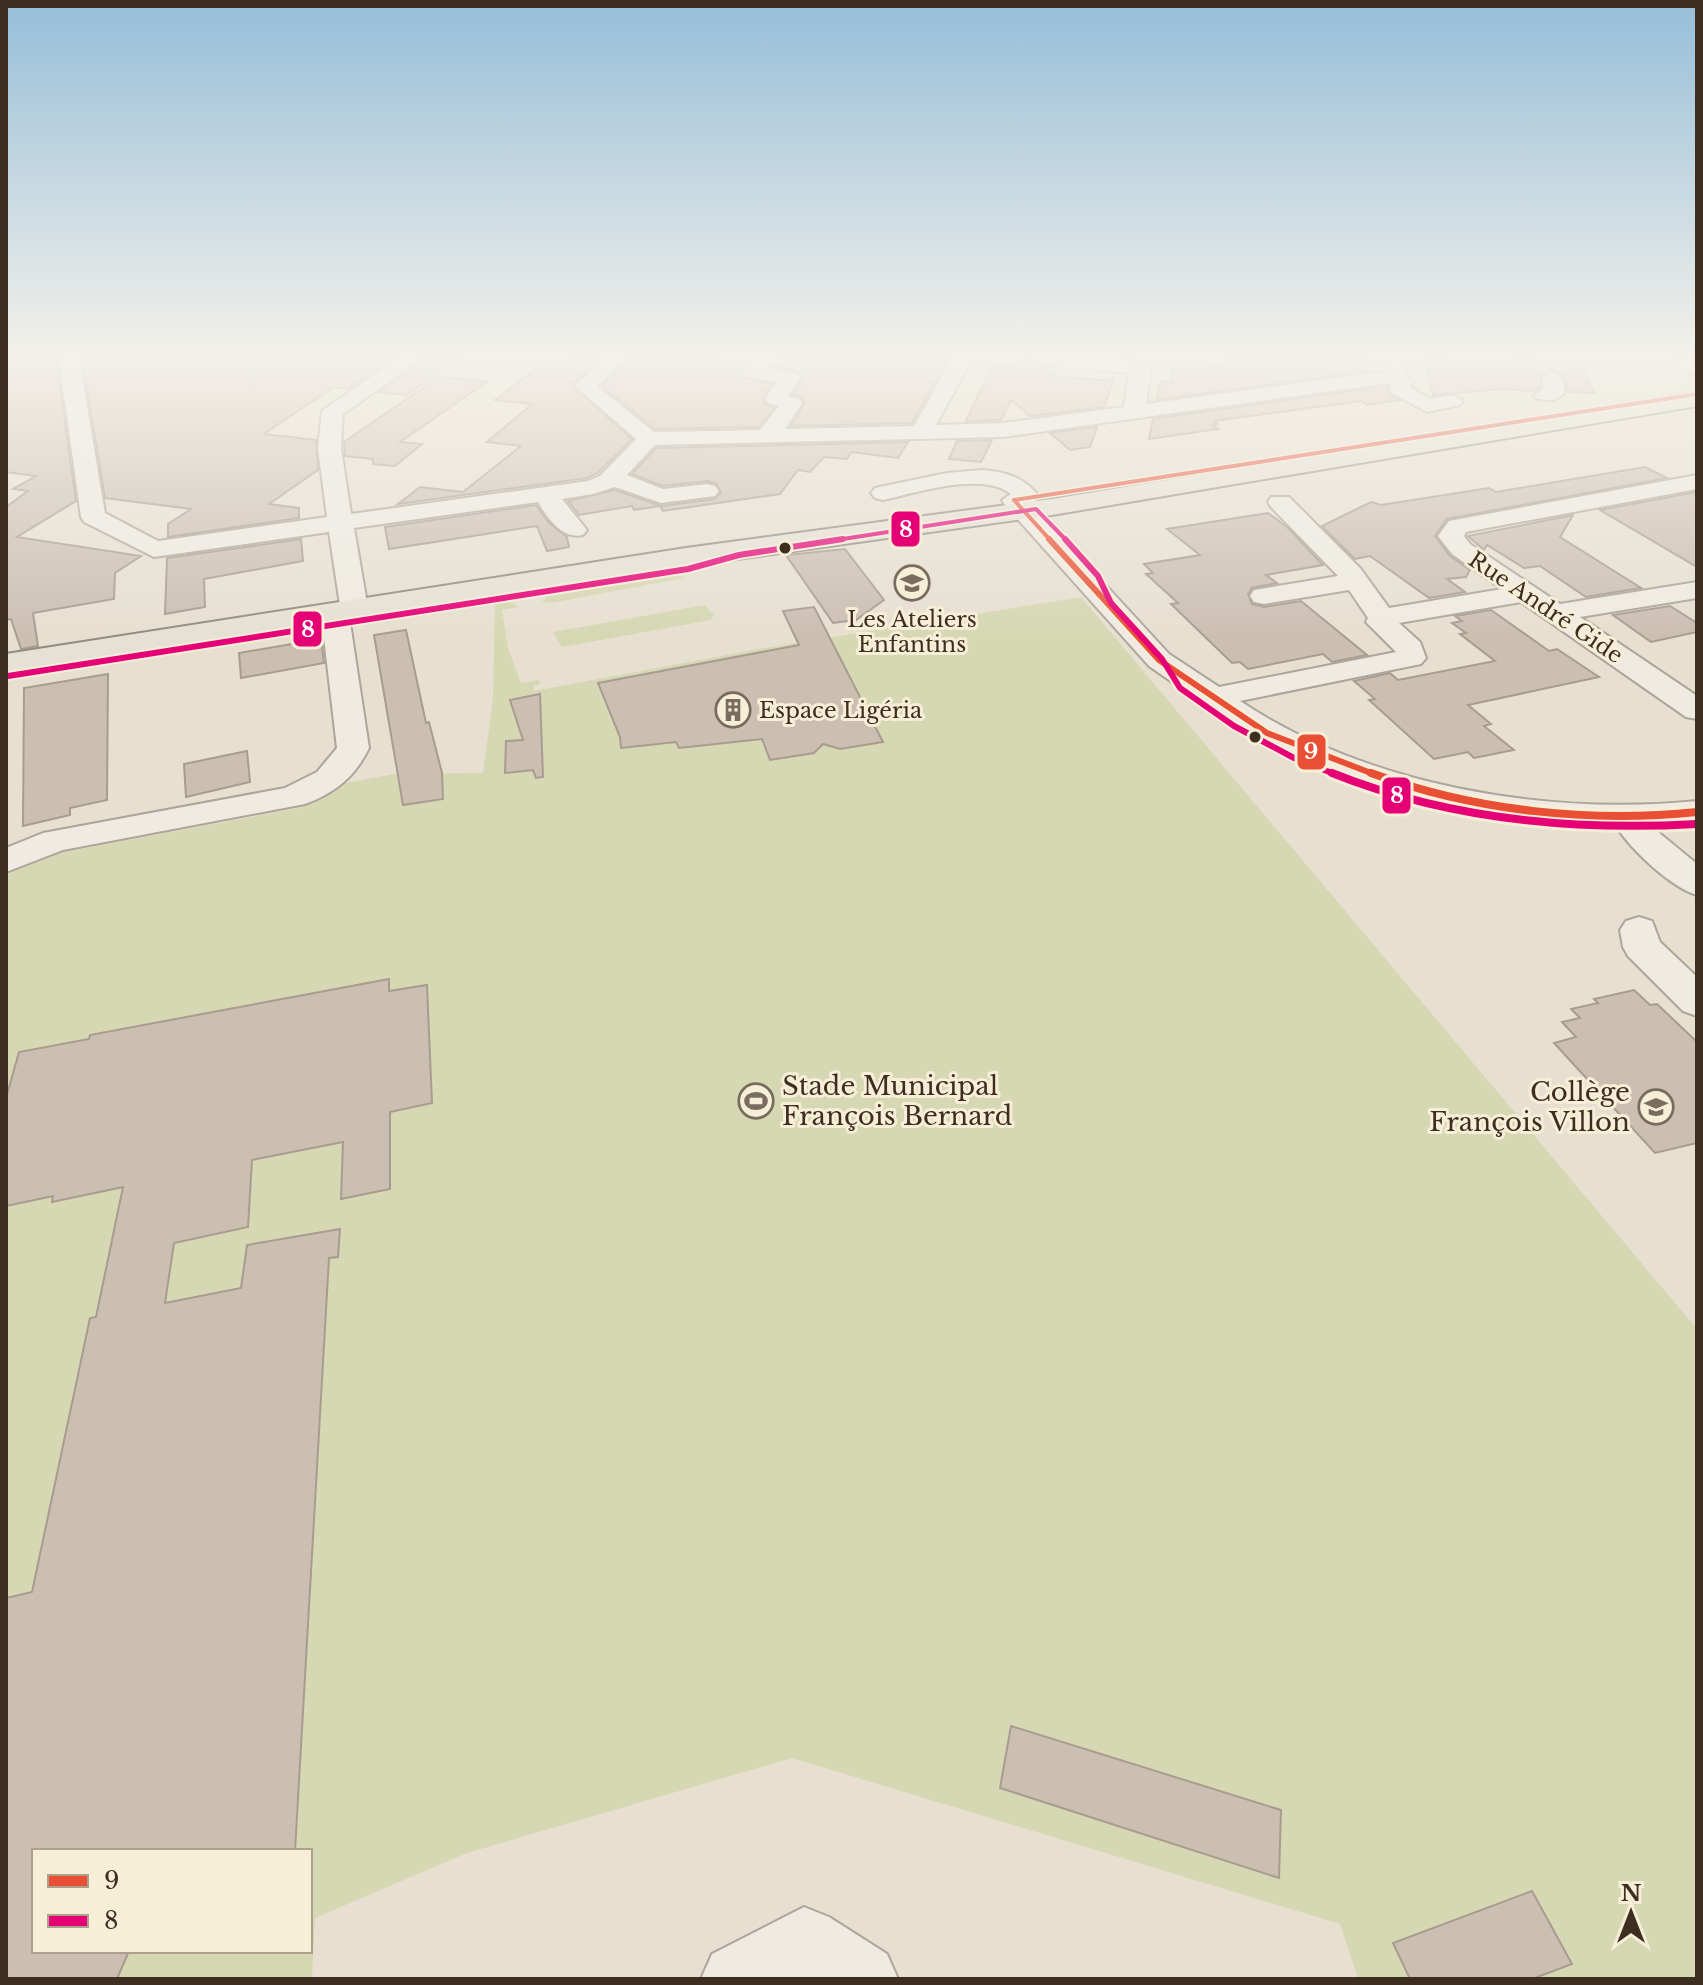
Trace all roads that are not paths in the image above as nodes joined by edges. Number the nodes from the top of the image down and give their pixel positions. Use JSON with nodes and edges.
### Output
{"nodes":[{"id":1,"x":83,"y":452,"type":"edge"},
{"id":2,"x":331,"y":452,"type":"edge"},
{"id":3,"x":636,"y":452,"type":"edge"},
{"id":4,"x":1370,"y":452,"type":"edge"},
{"id":5,"x":611,"y":477,"type":"junction"},
{"id":6,"x":1697,"y":482,"type":"edge"},
{"id":7,"x":707,"y":491,"type":"dead end"},
{"id":8,"x":549,"y":493,"type":"junction"},
{"id":9,"x":883,"y":493,"type":"dead end"},
{"id":10,"x":1032,"y":502,"type":"junction"},
{"id":11,"x":1280,"y":502,"type":"dead end"},
{"id":12,"x":342,"y":524,"type":"junction"},
{"id":13,"x":574,"y":530,"type":"dead end"},
{"id":14,"x":1356,"y":581,"type":"junction"},
{"id":15,"x":1697,"y":590,"type":"edge"},
{"id":16,"x":1526,"y":593,"type":"junction"},
{"id":17,"x":1264,"y":596,"type":"dead end"},
{"id":18,"x":344,"y":611,"type":"junction"},
{"id":19,"x":1555,"y":613,"type":"junction"},
{"id":20,"x":1382,"y":618,"type":"junction"},
{"id":21,"x":6,"y":664,"type":"edge"},
{"id":22,"x":1214,"y":697,"type":"junction"},
{"id":23,"x":1697,"y":710,"type":"edge"},
{"id":24,"x":1697,"y":812,"type":"edge"},
{"id":25,"x":1628,"y":816,"type":"junction"},
{"id":26,"x":6,"y":861,"type":"edge"},
{"id":27,"x":1697,"y":883,"type":"edge"},
{"id":28,"x":1639,"y":930,"type":"dead end"},
{"id":29,"x":1697,"y":1001,"type":"edge"},
{"id":30,"x":737,"y":1979,"type":"edge"},
{"id":31,"x":862,"y":1979,"type":"edge"}],
"edges":[{"from":1,"to":12,"type":"street"},
{"from":2,"to":12,"type":"street"},
{"from":3,"to":5,"type":"street"},
{"from":4,"to":10,"type":"main road"},
{"from":5,"to":7,"type":"street"},
{"from":5,"to":8,"type":"street"},
{"from":6,"to":16,"type":"street","name":"Rue André Gide"},
{"from":8,"to":12,"type":"street"},
{"from":8,"to":13,"type":"street"},
{"from":9,"to":10,"type":"street"},
{"from":10,"to":18,"type":"main road"},
{"from":10,"to":22,"type":"street"},
{"from":11,"to":14,"type":"street"},
{"from":12,"to":18,"type":"street"},
{"from":14,"to":17,"type":"street"},
{"from":14,"to":20,"type":"street"},
{"from":15,"to":19,"type":"street"},
{"from":16,"to":19,"type":"street","name":"Rue André Gide"},
{"from":16,"to":20,"type":"street"},
{"from":18,"to":21,"type":"main road"},
{"from":18,"to":26,"type":"street"},
{"from":19,"to":23,"type":"street","name":"Rue André Gide"},
{"from":20,"to":22,"type":"street"},
{"from":22,"to":25,"type":"street"},
{"from":24,"to":25,"type":"street"},
{"from":25,"to":27,"type":"street"},
{"from":28,"to":29,"type":"street"},
{"from":30,"to":31,"type":"street"}]}
